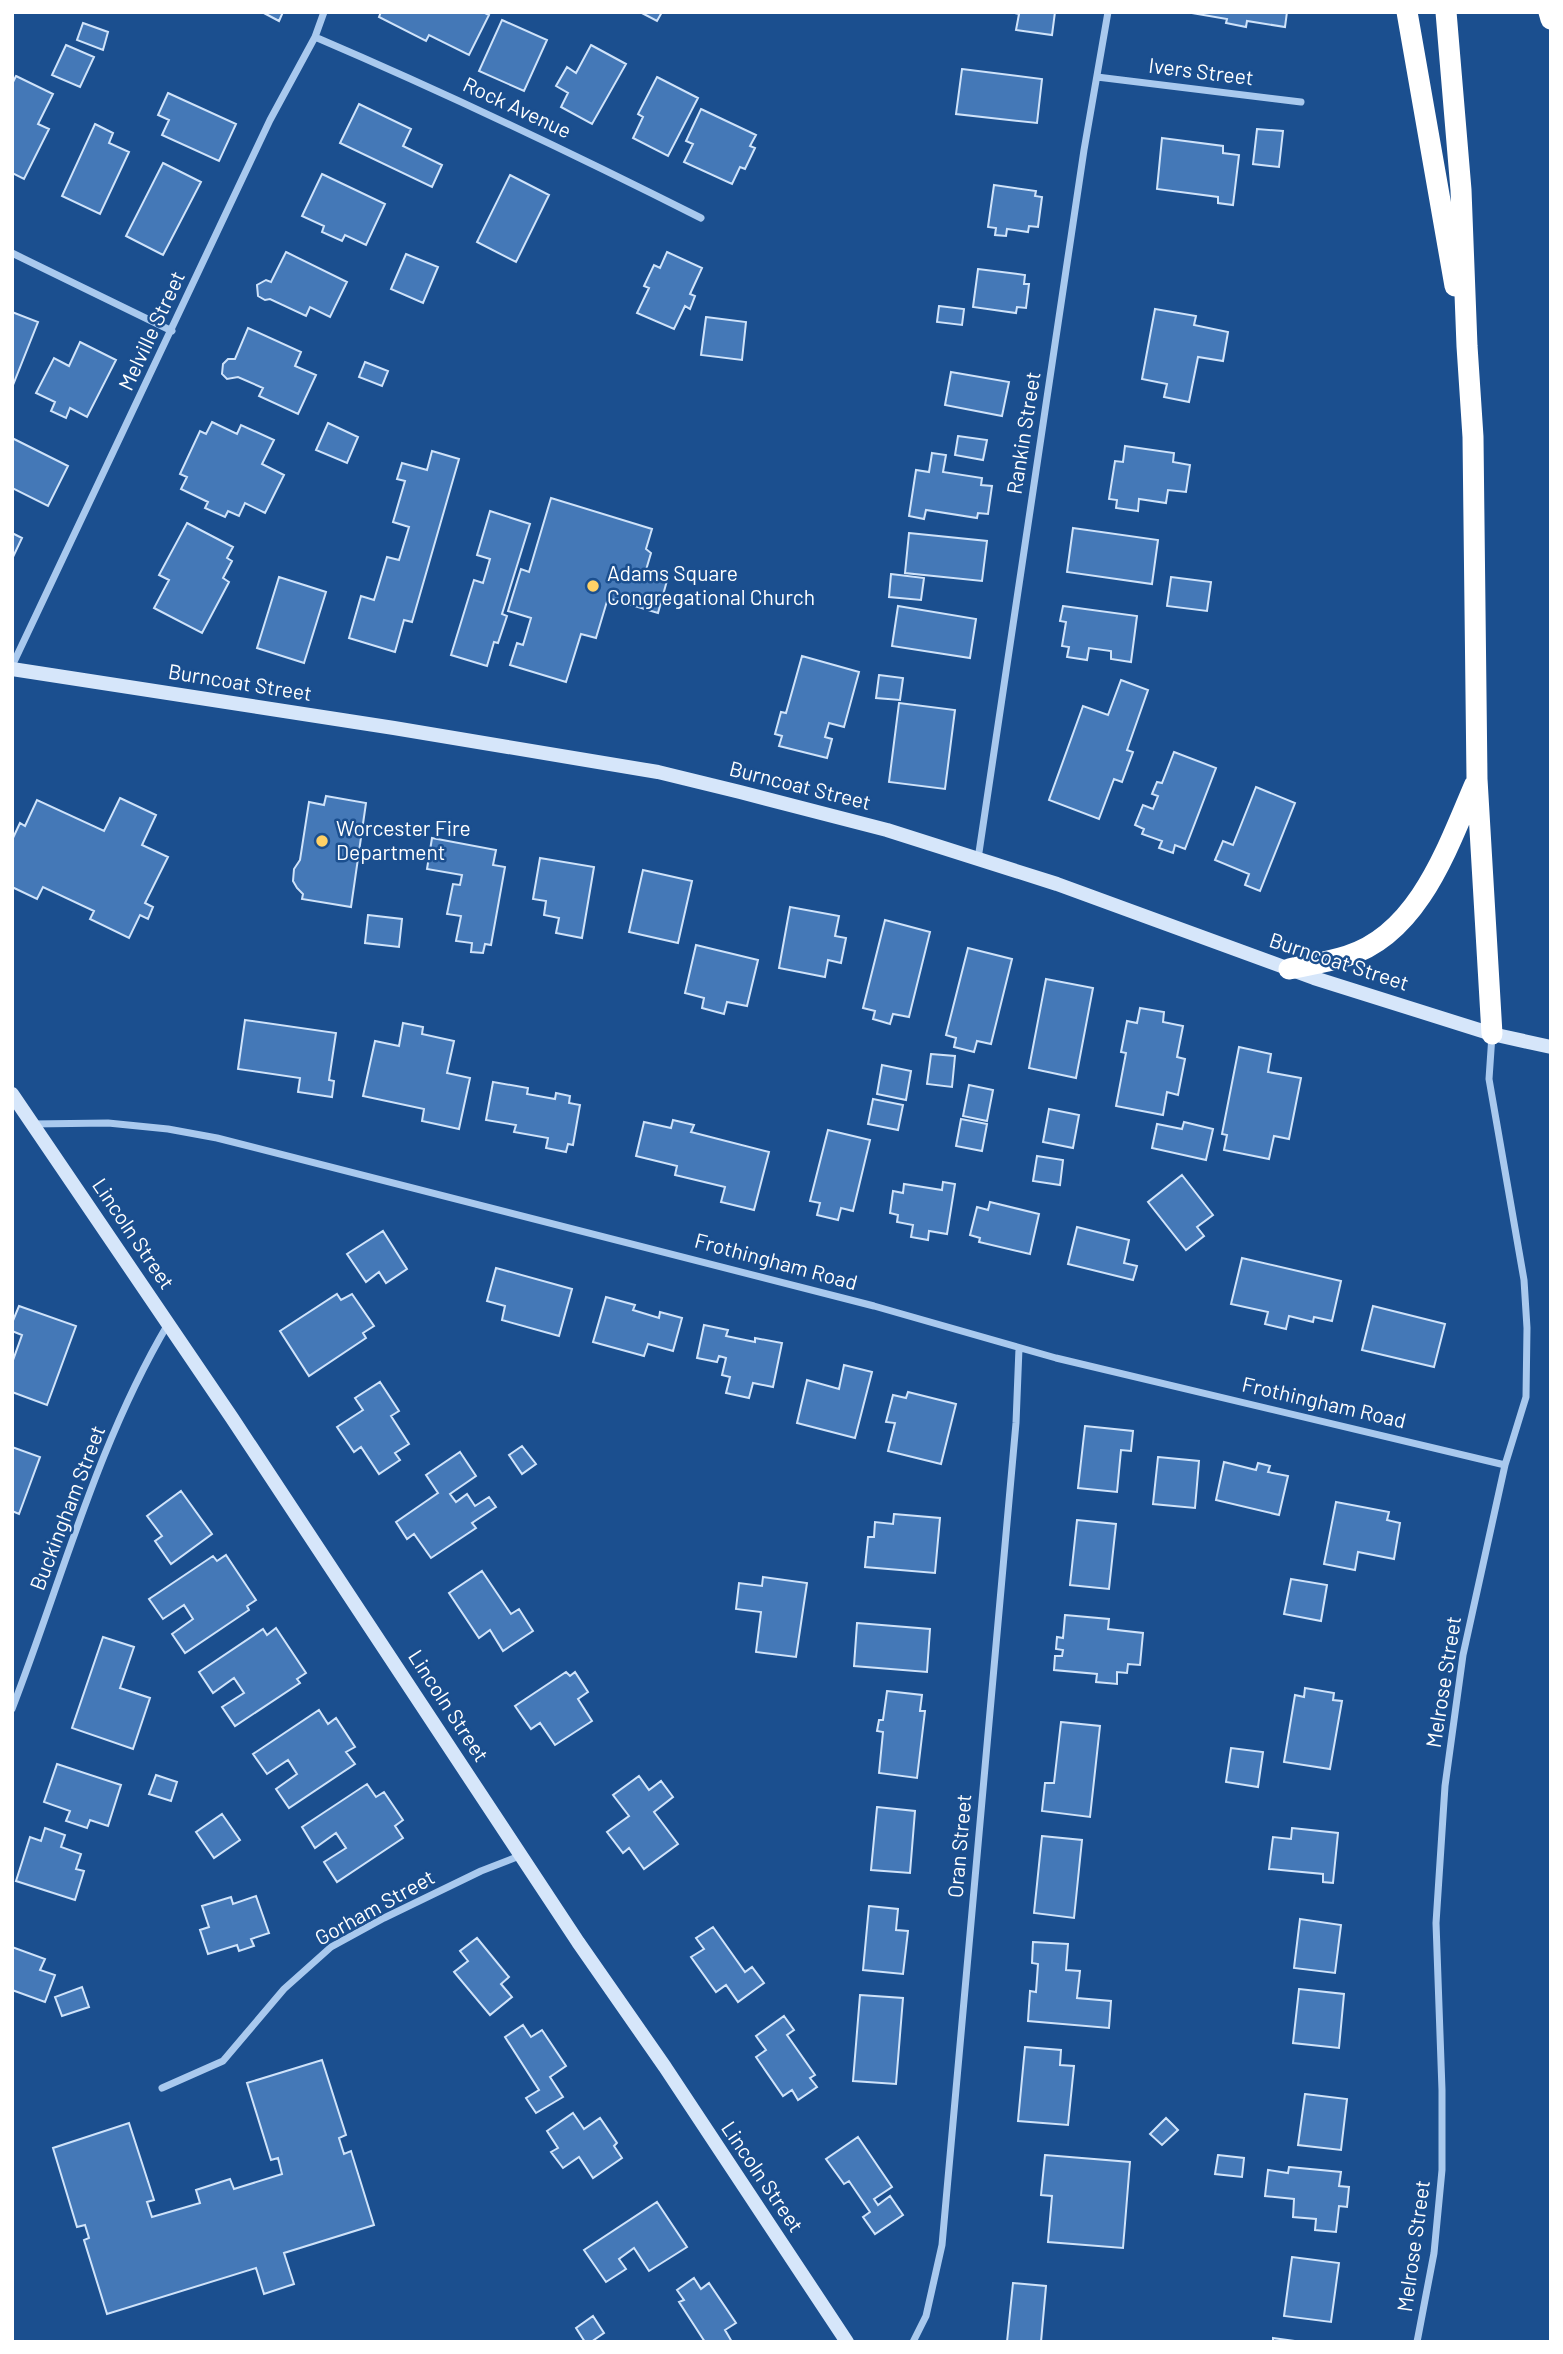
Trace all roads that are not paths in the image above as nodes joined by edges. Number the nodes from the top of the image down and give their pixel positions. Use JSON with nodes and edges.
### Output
{"nodes":[{"id":1,"x":324,"y":12,"type":"edge"},
{"id":2,"x":1108,"y":12,"type":"edge"},
{"id":3,"x":1407,"y":12,"type":"edge"},
{"id":4,"x":1446,"y":12,"type":"edge"},
{"id":5,"x":1549,"y":12,"type":"edge"},
{"id":6,"x":1551,"y":19,"type":"edge"},
{"id":7,"x":315,"y":37,"type":"junction"},
{"id":8,"x":1097,"y":77,"type":"junction"},
{"id":9,"x":1301,"y":102,"type":"dead end"},
{"id":10,"x":701,"y":218,"type":"dead end"},
{"id":11,"x":12,"y":253,"type":"edge"},
{"id":12,"x":172,"y":331,"type":"junction"},
{"id":13,"x":1467,"y":346,"type":"junction"},
{"id":14,"x":12,"y":668,"type":"edge"},
{"id":15,"x":1478,"y":779,"type":"junction"},
{"id":16,"x":978,"y":859,"type":"junction"},
{"id":17,"x":1289,"y":969,"type":"junction"},
{"id":18,"x":1492,"y":1034,"type":"junction"},
{"id":19,"x":1551,"y":1047,"type":"edge"},
{"id":20,"x":12,"y":1094,"type":"edge"},
{"id":21,"x":33,"y":1124,"type":"junction"},
{"id":22,"x":168,"y":1324,"type":"junction"},
{"id":23,"x":1019,"y":1348,"type":"junction"},
{"id":24,"x":1505,"y":1465,"type":"junction"},
{"id":25,"x":12,"y":1709,"type":"edge"},
{"id":26,"x":522,"y":1855,"type":"junction"},
{"id":27,"x":162,"y":2088,"type":"dead end"},
{"id":28,"x":847,"y":2342,"type":"edge"},
{"id":29,"x":913,"y":2342,"type":"edge"},
{"id":30,"x":1417,"y":2342,"type":"edge"}],
"edges":[{"from":1,"to":7,"type":"street","name":"Melville Street"},
{"from":2,"to":8,"type":"street","name":"Rankin Street"},
{"from":3,"to":13,"type":"highway"},
{"from":4,"to":13,"type":"highway"},
{"from":5,"to":6,"type":"highway"},
{"from":7,"to":10,"type":"street","name":"Rock Avenue"},
{"from":7,"to":12,"type":"street","name":"Melville Street"},
{"from":8,"to":9,"type":"street","name":"Ivers Street"},
{"from":8,"to":16,"type":"street","name":"Rankin Street"},
{"from":11,"to":12,"type":"street"},
{"from":12,"to":14,"type":"street","name":"Melville Street"},
{"from":13,"to":15,"type":"highway"},
{"from":14,"to":16,"type":"main road","name":"Burncoat Street"},
{"from":15,"to":17,"type":"highway"},
{"from":15,"to":18,"type":"highway"},
{"from":16,"to":17,"type":"main road","name":"Burncoat Street"},
{"from":17,"to":18,"type":"main road","name":"Burncoat Street"},
{"from":18,"to":19,"type":"main road","name":"Burncoat Street"},
{"from":18,"to":24,"type":"street","name":"Melrose Street"},
{"from":20,"to":21,"type":"main road","name":"Lincoln Street"},
{"from":21,"to":22,"type":"main road","name":"Lincoln Street"},
{"from":21,"to":23,"type":"street","name":"Frothingham Road"},
{"from":22,"to":25,"type":"street","name":"Buckingham Street"},
{"from":22,"to":26,"type":"main road","name":"Lincoln Street"},
{"from":23,"to":24,"type":"street","name":"Frothingham Road"},
{"from":23,"to":29,"type":"street","name":"Oran Street"},
{"from":24,"to":30,"type":"street","name":"Melrose Street"},
{"from":26,"to":27,"type":"street","name":"Gorham Street"},
{"from":26,"to":28,"type":"main road","name":"Lincoln Street"}]}
